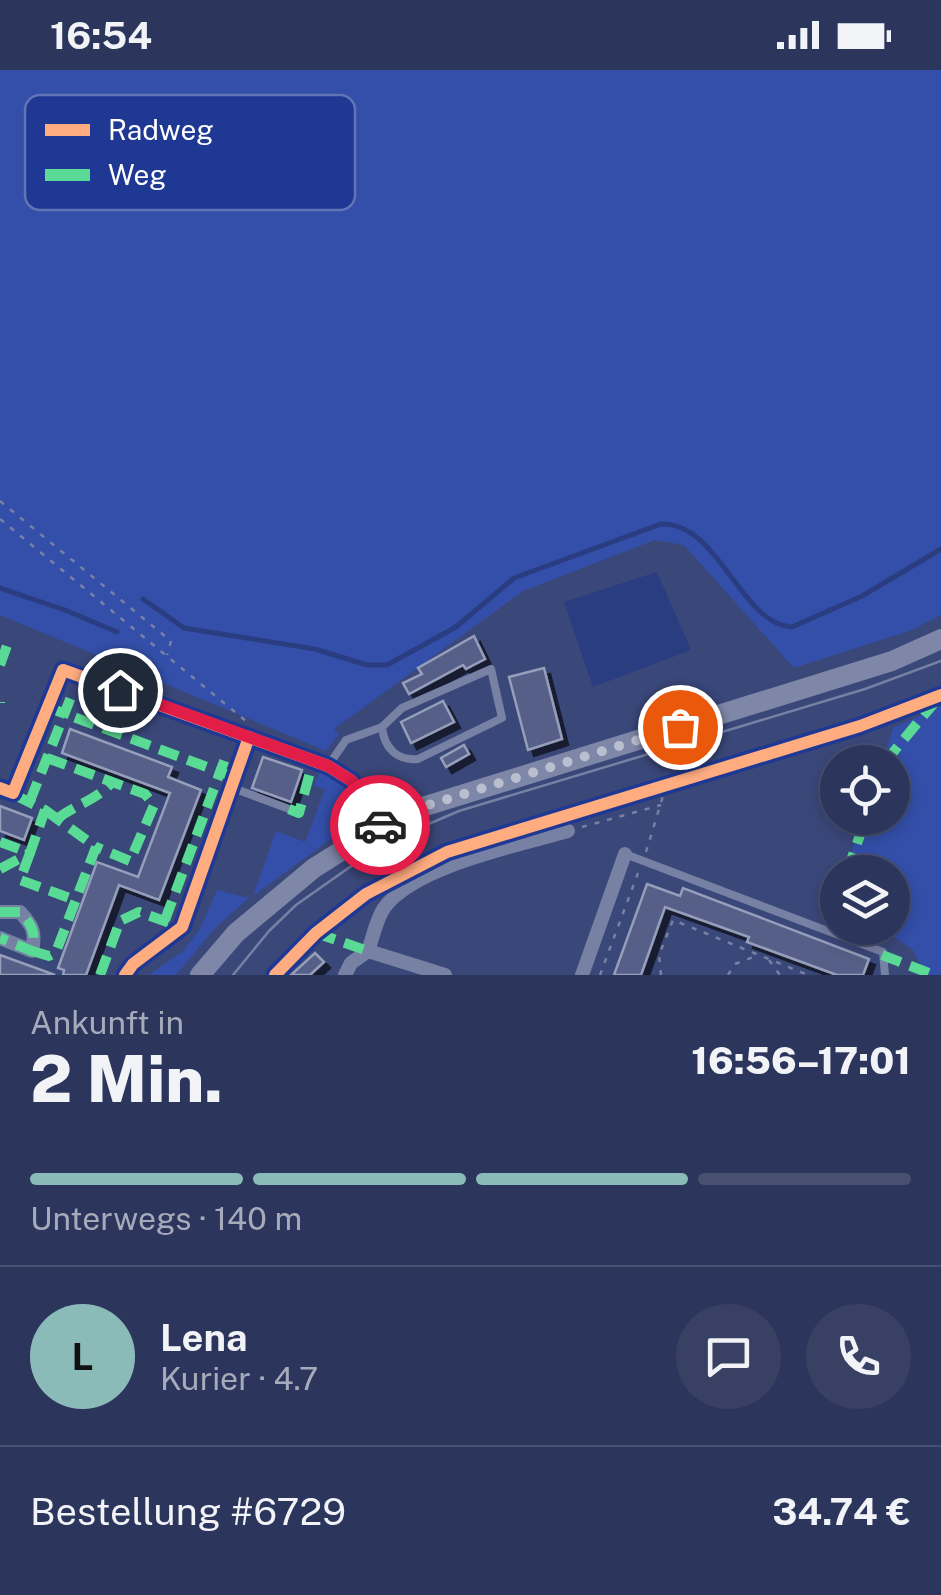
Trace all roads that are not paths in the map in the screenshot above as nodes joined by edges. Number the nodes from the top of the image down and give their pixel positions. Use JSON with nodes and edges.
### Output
{"nodes":[{"id":1,"x":941,"y":639,"type":"edge"},
{"id":2,"x":382,"y":727,"type":"junction"},
{"id":3,"x":249,"y":738,"type":"junction"},
{"id":4,"x":328,"y":766,"type":"junction"},
{"id":5,"x":0,"y":788,"type":"edge"},
{"id":6,"x":233,"y":788,"type":"junction"},
{"id":7,"x":289,"y":809,"type":"dead end"},
{"id":8,"x":378,"y":826,"type":"junction"},
{"id":9,"x":568,"y":830,"type":"road end"},
{"id":10,"x":625,"y":854,"type":"joint"},
{"id":11,"x":0,"y":912,"type":"edge"},
{"id":12,"x":0,"y":938,"type":"edge"},
{"id":13,"x":368,"y":951,"type":"junction"},
{"id":14,"x":125,"y":975,"type":"edge"},
{"id":15,"x":200,"y":975,"type":"edge"},
{"id":16,"x":345,"y":975,"type":"edge"},
{"id":17,"x":444,"y":975,"type":"edge"},
{"id":18,"x":582,"y":975,"type":"edge"},
{"id":19,"x":885,"y":975,"type":"edge"}],
"edges":[{"from":1,"to":8,"type":"main road"},
{"from":2,"to":2,"type":"lane"},
{"from":2,"to":4,"type":"lane"},
{"from":3,"to":4,"type":"street"},
{"from":3,"to":5,"type":"street"},
{"from":3,"to":6,"type":"street"},
{"from":4,"to":8,"type":"street"},
{"from":6,"to":7,"type":"lane"},
{"from":6,"to":14,"type":"street"},
{"from":8,"to":15,"type":"main road"},
{"from":9,"to":13,"type":"street"},
{"from":10,"to":18,"type":"street"},
{"from":10,"to":19,"type":"lane"},
{"from":11,"to":12,"type":"street"},
{"from":13,"to":16,"type":"street"},
{"from":13,"to":17,"type":"street"}]}
